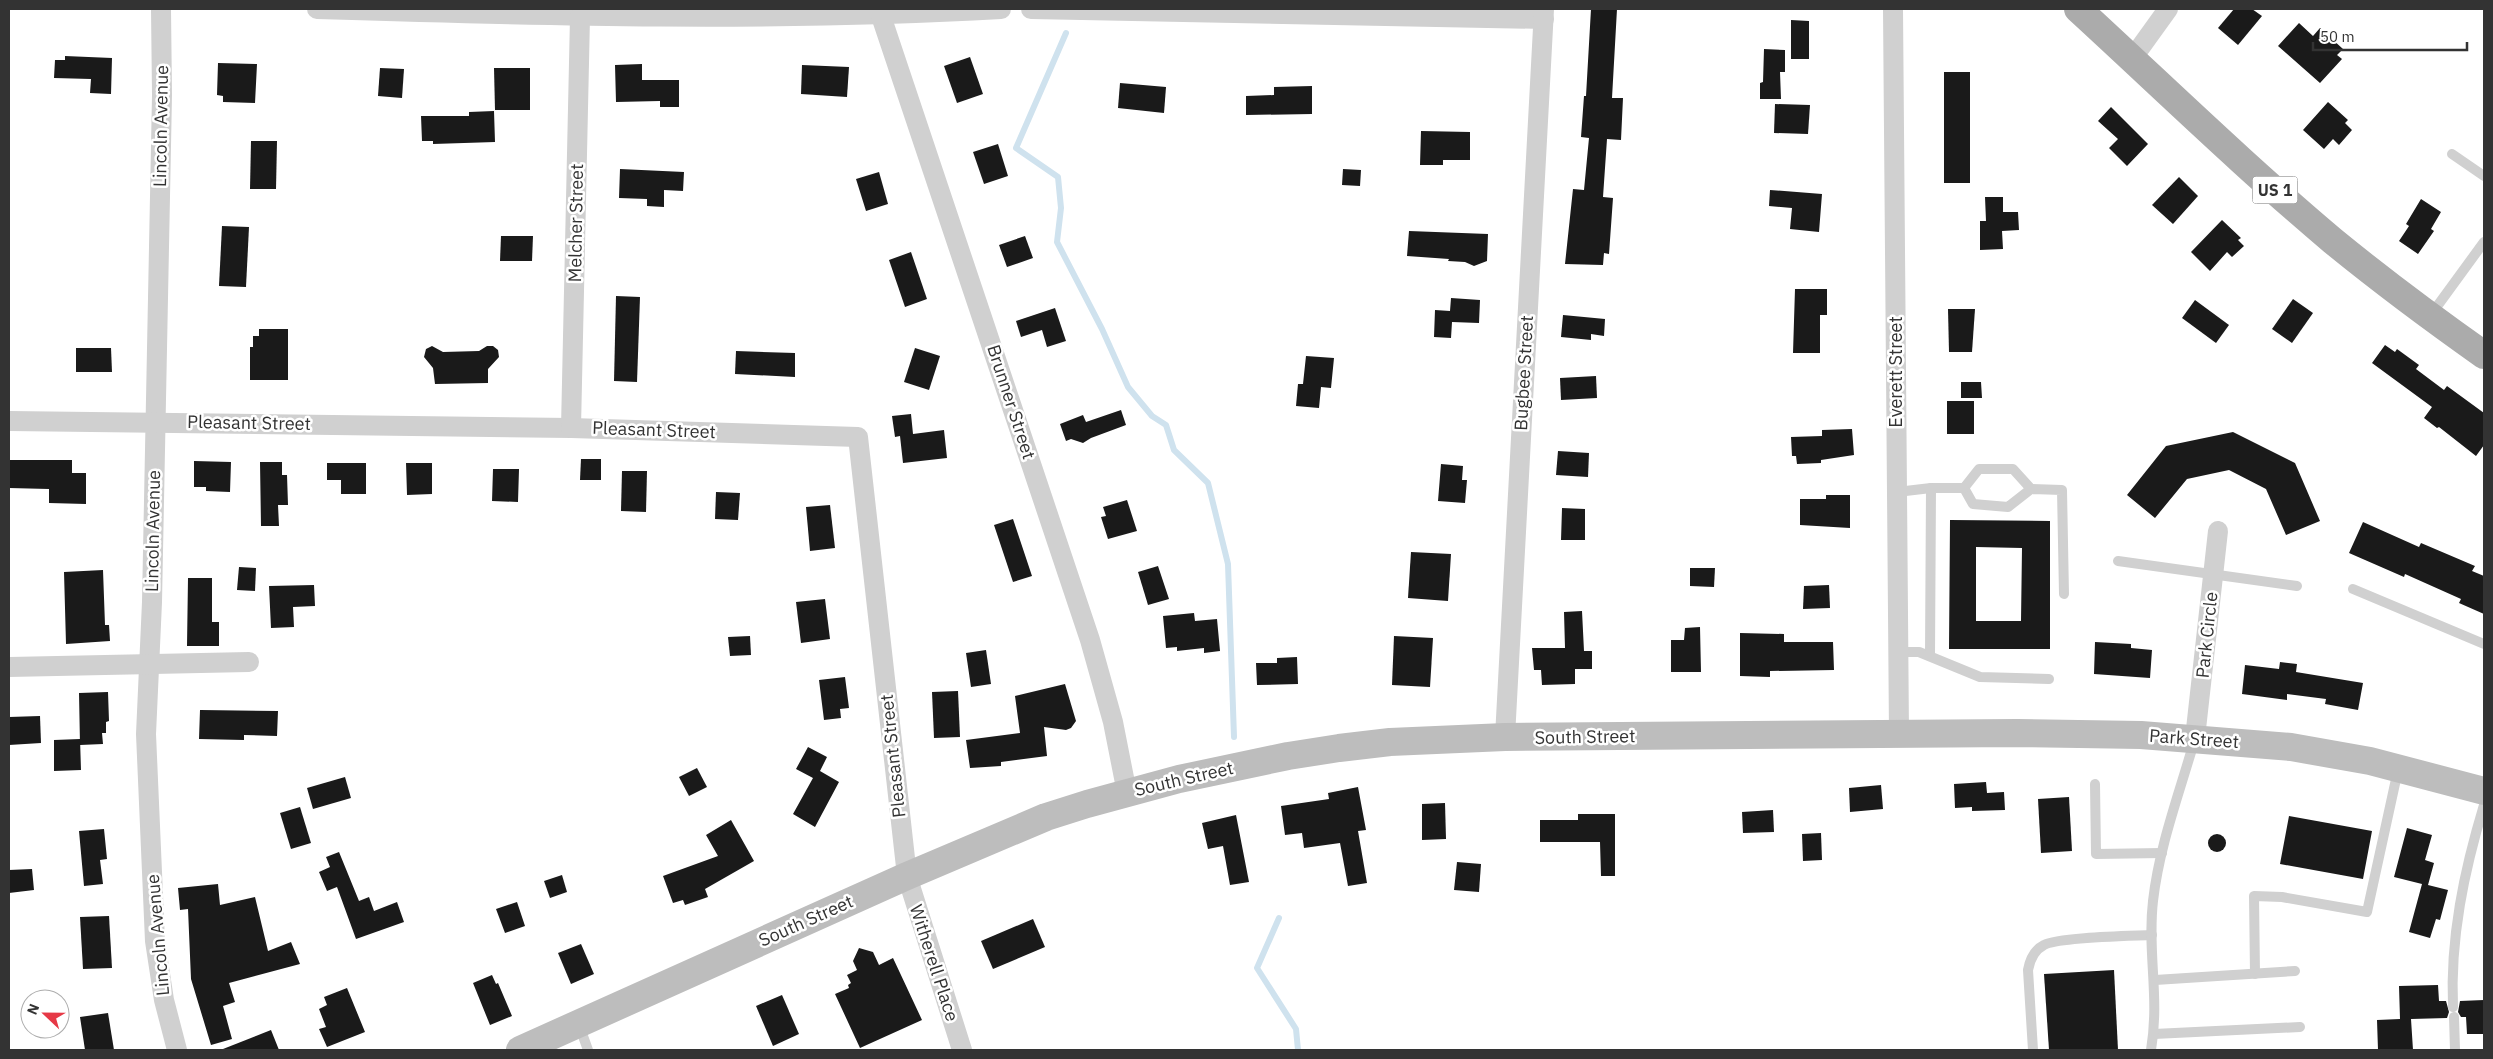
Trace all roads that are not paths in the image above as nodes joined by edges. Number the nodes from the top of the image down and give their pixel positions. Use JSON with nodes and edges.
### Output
{"nodes":[{"id":1,"x":161,"y":9,"type":"edge"},
{"id":2,"x":317,"y":9,"type":"edge"},
{"id":3,"x":1000,"y":9,"type":"edge"},
{"id":4,"x":1031,"y":9,"type":"edge"},
{"id":5,"x":1893,"y":9,"type":"edge"},
{"id":6,"x":2078,"y":9,"type":"edge"},
{"id":7,"x":2168,"y":9,"type":"edge"},
{"id":8,"x":395,"y":10,"type":"edge"},
{"id":9,"x":1544,"y":14,"type":"edge"},
{"id":10,"x":882,"y":16,"type":"junction"},
{"id":11,"x":580,"y":17,"type":"junction"},
{"id":12,"x":2132,"y":59,"type":"junction"},
{"id":13,"x":2452,"y":154,"type":"dead end"},
{"id":14,"x":2484,"y":176,"type":"edge"},
{"id":15,"x":2484,"y":242,"type":"edge"},
{"id":16,"x":2430,"y":316,"type":"junction"},
{"id":17,"x":2484,"y":355,"type":"edge"},
{"id":18,"x":9,"y":421,"type":"edge"},
{"id":19,"x":155,"y":422,"type":"junction"},
{"id":20,"x":571,"y":428,"type":"junction"},
{"id":21,"x":1931,"y":488,"type":"junction"},
{"id":22,"x":1964,"y":488,"type":"junction"},
{"id":23,"x":2031,"y":489,"type":"junction"},
{"id":24,"x":1897,"y":492,"type":"junction"},
{"id":25,"x":2218,"y":531,"type":"dead end"},
{"id":26,"x":2118,"y":561,"type":"dead end"},
{"id":27,"x":2214,"y":574,"type":"junction"},
{"id":28,"x":2297,"y":586,"type":"dead end"},
{"id":29,"x":2353,"y":589,"type":"dead end"},
{"id":30,"x":2064,"y":594,"type":"dead end"},
{"id":31,"x":2484,"y":644,"type":"edge"},
{"id":32,"x":1898,"y":652,"type":"junction"},
{"id":33,"x":1930,"y":656,"type":"junction"},
{"id":34,"x":249,"y":662,"type":"dead end"},
{"id":35,"x":150,"y":665,"type":"junction"},
{"id":36,"x":9,"y":667,"type":"edge"},
{"id":37,"x":2049,"y":679,"type":"dead end"},
{"id":38,"x":1899,"y":734,"type":"junction"},
{"id":39,"x":1505,"y":737,"type":"junction"},
{"id":40,"x":2195,"y":738,"type":"junction"},
{"id":41,"x":2399,"y":768,"type":"junction"},
{"id":42,"x":2095,"y":784,"type":"dead end"},
{"id":43,"x":2484,"y":791,"type":"edge"},
{"id":44,"x":1127,"y":793,"type":"junction"},
{"id":45,"x":2484,"y":805,"type":"edge"},
{"id":46,"x":2162,"y":853,"type":"junction"},
{"id":47,"x":907,"y":876,"type":"junction"},
{"id":48,"x":2152,"y":935,"type":"junction"},
{"id":49,"x":2295,"y":971,"type":"dead end"},
{"id":50,"x":2255,"y":974,"type":"junction"},
{"id":51,"x":2155,"y":980,"type":"junction"},
{"id":52,"x":578,"y":1024,"type":"junction"},
{"id":53,"x":2300,"y":1027,"type":"dead end"},
{"id":54,"x":2154,"y":1034,"type":"junction"},
{"id":55,"x":528,"y":1049,"type":"edge"},
{"id":56,"x":177,"y":1050,"type":"edge"},
{"id":57,"x":588,"y":1050,"type":"edge"},
{"id":58,"x":962,"y":1050,"type":"edge"},
{"id":59,"x":2033,"y":1050,"type":"edge"},
{"id":60,"x":2151,"y":1050,"type":"edge"},
{"id":61,"x":2455,"y":1050,"type":"edge"}],
"edges":[{"from":1,"to":19,"type":"street","name":"Lincoln Avenue"},
{"from":2,"to":8,"type":"street"},
{"from":3,"to":10,"type":"street"},
{"from":4,"to":9,"type":"street"},
{"from":5,"to":24,"type":"street","name":"Everett Street"},
{"from":6,"to":12,"type":"main road","number":"US 1"},
{"from":7,"to":12,"type":"street"},
{"from":8,"to":11,"type":"street"},
{"from":9,"to":39,"type":"street","name":"Bugbee Street"},
{"from":10,"to":11,"type":"street"},
{"from":10,"to":44,"type":"street","name":"Brunner Street"},
{"from":11,"to":20,"type":"street","name":"Melcher Street"},
{"from":12,"to":16,"type":"main road","number":"US 1"},
{"from":13,"to":14,"type":"lane"},
{"from":15,"to":16,"type":"lane"},
{"from":16,"to":17,"type":"main road","number":"US 1"},
{"from":18,"to":19,"type":"street","name":"Pleasant Street"},
{"from":19,"to":20,"type":"street","name":"Pleasant Street"},
{"from":19,"to":35,"type":"street","name":"Lincoln Avenue"},
{"from":20,"to":47,"type":"street","name":"Pleasant Street"},
{"from":21,"to":22,"type":"lane"},
{"from":21,"to":24,"type":"lane"},
{"from":21,"to":33,"type":"lane"},
{"from":22,"to":23,"type":"lane"},
{"from":22,"to":23,"type":"lane"},
{"from":23,"to":30,"type":"lane"},
{"from":24,"to":32,"type":"street","name":"Everett Street"},
{"from":25,"to":27,"type":"street","name":"Park Circle"},
{"from":26,"to":27,"type":"lane"},
{"from":27,"to":28,"type":"lane"},
{"from":27,"to":40,"type":"street","name":"Park Circle"},
{"from":29,"to":31,"type":"lane"},
{"from":32,"to":33,"type":"lane"},
{"from":32,"to":38,"type":"street","name":"Everett Street"},
{"from":33,"to":37,"type":"lane"},
{"from":34,"to":35,"type":"street"},
{"from":35,"to":36,"type":"street"},
{"from":35,"to":56,"type":"street","name":"Lincoln Avenue"},
{"from":38,"to":39,"type":"main road","name":"South Street"},
{"from":38,"to":40,"type":"main road","name":"Park Street"},
{"from":39,"to":44,"type":"main road","name":"South Street"},
{"from":40,"to":41,"type":"main road","name":"Park Street"},
{"from":40,"to":46,"type":"lane"},
{"from":41,"to":43,"type":"main road","name":"Park Street"},
{"from":41,"to":50,"type":"lane"},
{"from":42,"to":46,"type":"lane"},
{"from":44,"to":47,"type":"main road","name":"South Street"},
{"from":45,"to":61,"type":"lane"},
{"from":46,"to":48,"type":"lane"},
{"from":47,"to":52,"type":"main road","name":"South Street"},
{"from":47,"to":58,"type":"street","name":"Witherell Place"},
{"from":48,"to":51,"type":"lane"},
{"from":48,"to":59,"type":"lane"},
{"from":49,"to":50,"type":"lane"},
{"from":50,"to":51,"type":"lane"},
{"from":51,"to":54,"type":"lane"},
{"from":52,"to":55,"type":"main road","name":"South Street"},
{"from":52,"to":57,"type":"lane"},
{"from":53,"to":54,"type":"lane"},
{"from":54,"to":60,"type":"lane"}]}
